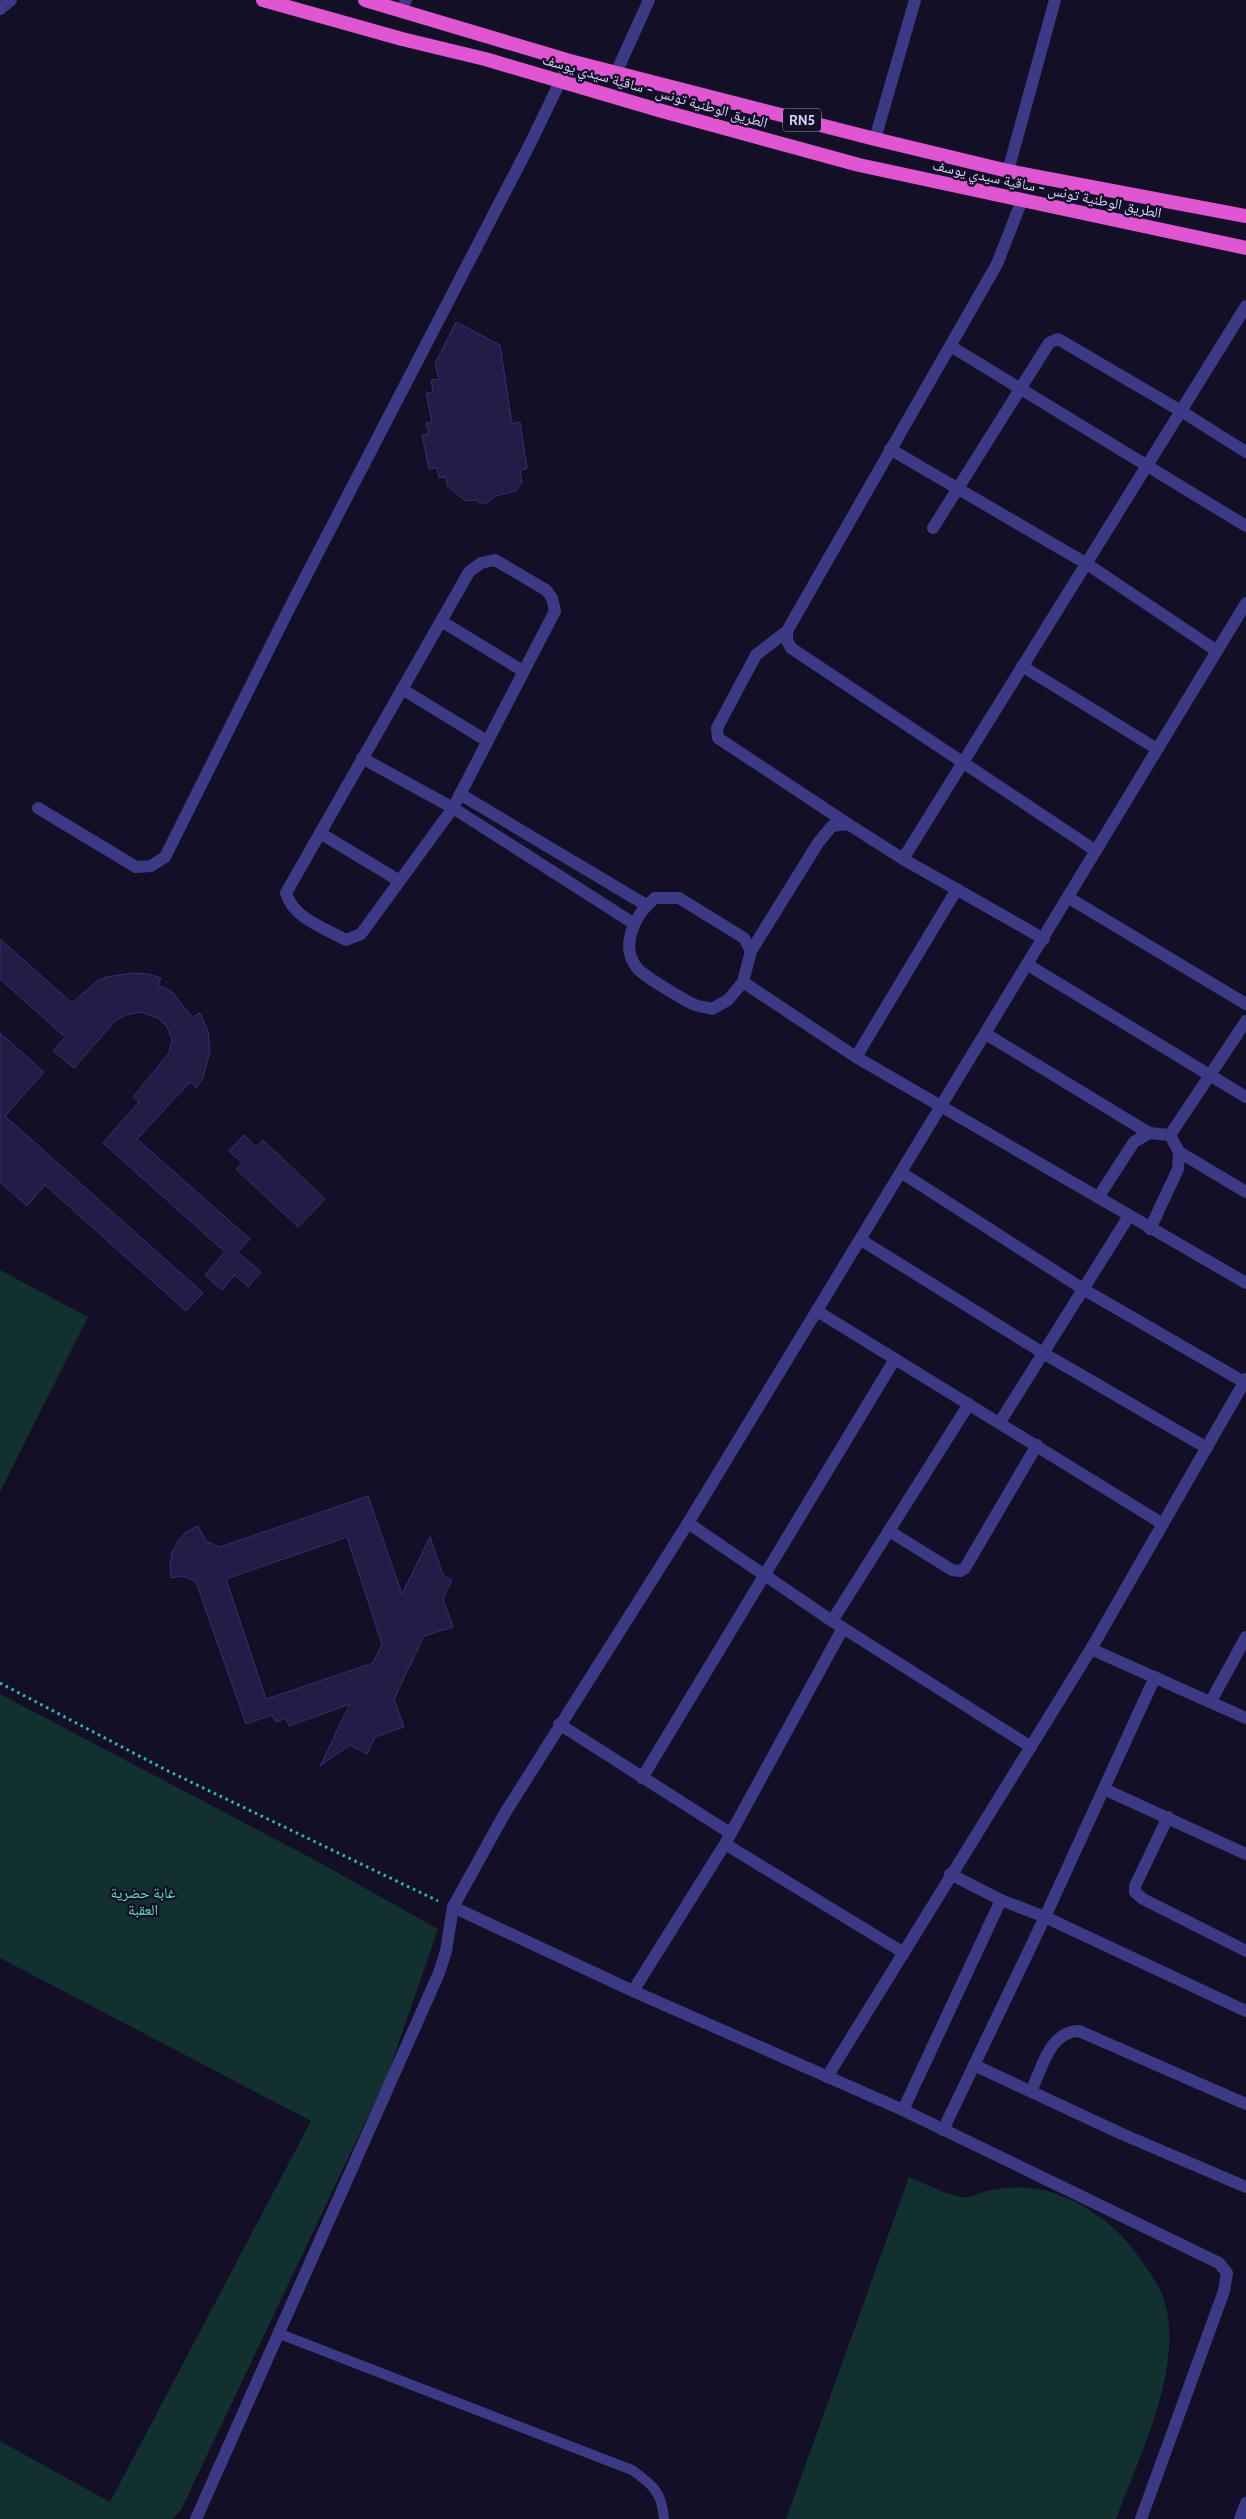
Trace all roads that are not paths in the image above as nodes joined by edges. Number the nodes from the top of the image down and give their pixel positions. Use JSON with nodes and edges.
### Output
{"nodes":[{"id":1,"x":11,"y":0,"type":"edge"},
{"id":2,"x":263,"y":0,"type":"edge"},
{"id":3,"x":365,"y":0,"type":"edge"},
{"id":4,"x":649,"y":0,"type":"edge"},
{"id":5,"x":914,"y":0,"type":"edge"},
{"id":6,"x":1055,"y":0,"type":"edge"},
{"id":7,"x":403,"y":6,"type":"edge"},
{"id":8,"x":0,"y":9,"type":"edge"},
{"id":9,"x":570,"y":61,"type":"junction"},
{"id":10,"x":616,"y":73,"type":"junction"},
{"id":11,"x":560,"y":82,"type":"junction"},
{"id":12,"x":875,"y":139,"type":"junction"},
{"id":13,"x":1008,"y":171,"type":"junction"},
{"id":14,"x":1022,"y":200,"type":"junction"},
{"id":15,"x":1246,"y":216,"type":"edge"},
{"id":16,"x":1246,"y":248,"type":"edge"},
{"id":17,"x":1246,"y":306,"type":"edge"},
{"id":18,"x":952,"y":347,"type":"junction"},
{"id":19,"x":1019,"y":388,"type":"junction"},
{"id":20,"x":1181,"y":411,"type":"junction"},
{"id":21,"x":890,"y":449,"type":"junction"},
{"id":22,"x":1246,"y":452,"type":"edge"},
{"id":23,"x":1147,"y":467,"type":"junction"},
{"id":24,"x":957,"y":489,"type":"junction"},
{"id":25,"x":1246,"y":526,"type":"edge"},
{"id":26,"x":933,"y":528,"type":"dead end"},
{"id":27,"x":1087,"y":564,"type":"junction"},
{"id":28,"x":1246,"y":603,"type":"edge"},
{"id":29,"x":441,"y":621,"type":"junction"},
{"id":30,"x":1240,"y":624,"type":"edge"},
{"id":31,"x":787,"y":631,"type":"junction"},
{"id":32,"x":1217,"y":651,"type":"junction"},
{"id":33,"x":1022,"y":666,"type":"junction"},
{"id":34,"x":523,"y":671,"type":"junction"},
{"id":35,"x":402,"y":688,"type":"junction"},
{"id":36,"x":487,"y":742,"type":"junction"},
{"id":37,"x":1157,"y":749,"type":"junction"},
{"id":38,"x":362,"y":758,"type":"junction"},
{"id":39,"x":961,"y":761,"type":"junction"},
{"id":40,"x":460,"y":794,"type":"junction"},
{"id":41,"x":38,"y":808,"type":"dead end"},
{"id":42,"x":453,"y":808,"type":"junction"},
{"id":43,"x":848,"y":824,"type":"junction"},
{"id":44,"x":320,"y":833,"type":"junction"},
{"id":45,"x":1096,"y":850,"type":"junction"},
{"id":46,"x":903,"y":859,"type":"junction"},
{"id":47,"x":398,"y":880,"type":"junction"},
{"id":48,"x":957,"y":890,"type":"junction"},
{"id":49,"x":1069,"y":898,"type":"junction"},
{"id":50,"x":646,"y":906,"type":"junction"},
{"id":51,"x":633,"y":923,"type":"junction"},
{"id":52,"x":1044,"y":939,"type":"junction"},
{"id":53,"x":751,"y":951,"type":"junction"},
{"id":54,"x":1028,"y":965,"type":"junction"},
{"id":55,"x":743,"y":982,"type":"junction"},
{"id":56,"x":1246,"y":1004,"type":"edge"},
{"id":57,"x":1246,"y":1021,"type":"edge"},
{"id":58,"x":986,"y":1034,"type":"junction"},
{"id":59,"x":856,"y":1056,"type":"junction"},
{"id":60,"x":1211,"y":1076,"type":"junction"},
{"id":61,"x":1246,"y":1096,"type":"edge"},
{"id":62,"x":942,"y":1107,"type":"junction"},
{"id":63,"x":1149,"y":1133,"type":"junction"},
{"id":64,"x":1170,"y":1134,"type":"junction"},
{"id":65,"x":1179,"y":1152,"type":"junction"},
{"id":66,"x":902,"y":1173,"type":"junction"},
{"id":67,"x":1246,"y":1192,"type":"edge"},
{"id":68,"x":1099,"y":1196,"type":"junction"},
{"id":69,"x":1128,"y":1216,"type":"junction"},
{"id":70,"x":1150,"y":1229,"type":"junction"},
{"id":71,"x":861,"y":1240,"type":"junction"},
{"id":72,"x":1246,"y":1283,"type":"edge"},
{"id":73,"x":1083,"y":1289,"type":"junction"},
{"id":74,"x":817,"y":1312,"type":"junction"},
{"id":75,"x":1043,"y":1353,"type":"junction"},
{"id":76,"x":895,"y":1359,"type":"junction"},
{"id":77,"x":1245,"y":1381,"type":"edge"},
{"id":78,"x":969,"y":1404,"type":"junction"},
{"id":79,"x":1000,"y":1422,"type":"junction"},
{"id":80,"x":1037,"y":1445,"type":"junction"},
{"id":81,"x":1207,"y":1448,"type":"junction"},
{"id":82,"x":688,"y":1523,"type":"junction"},
{"id":83,"x":1163,"y":1524,"type":"junction"},
{"id":84,"x":889,"y":1531,"type":"junction"},
{"id":85,"x":765,"y":1575,"type":"junction"},
{"id":86,"x":837,"y":1625,"type":"junction"},
{"id":87,"x":1246,"y":1637,"type":"edge"},
{"id":88,"x":1091,"y":1649,"type":"junction"},
{"id":89,"x":1156,"y":1677,"type":"junction"},
{"id":90,"x":1211,"y":1701,"type":"junction"},
{"id":91,"x":1246,"y":1718,"type":"edge"},
{"id":92,"x":559,"y":1724,"type":"junction"},
{"id":93,"x":1032,"y":1747,"type":"junction"},
{"id":94,"x":642,"y":1778,"type":"junction"},
{"id":95,"x":1104,"y":1790,"type":"junction"},
{"id":96,"x":1168,"y":1818,"type":"junction"},
{"id":97,"x":727,"y":1839,"type":"junction"},
{"id":98,"x":1246,"y":1854,"type":"edge"},
{"id":99,"x":950,"y":1874,"type":"junction"},
{"id":100,"x":1001,"y":1900,"type":"junction"},
{"id":101,"x":453,"y":1907,"type":"junction"},
{"id":102,"x":1045,"y":1917,"type":"junction"},
{"id":103,"x":1246,"y":1951,"type":"edge"},
{"id":104,"x":904,"y":1953,"type":"junction"},
{"id":105,"x":633,"y":1991,"type":"junction"},
{"id":106,"x":1246,"y":2012,"type":"edge"},
{"id":107,"x":974,"y":2065,"type":"junction"},
{"id":108,"x":827,"y":2077,"type":"junction"},
{"id":109,"x":1031,"y":2091,"type":"junction"},
{"id":110,"x":1246,"y":2104,"type":"edge"},
{"id":111,"x":903,"y":2110,"type":"junction"},
{"id":112,"x":943,"y":2130,"type":"junction"},
{"id":113,"x":1246,"y":2187,"type":"edge"},
{"id":114,"x":280,"y":2334,"type":"junction"},
{"id":115,"x":1246,"y":2503,"type":"edge"},
{"id":116,"x":196,"y":2519,"type":"edge"},
{"id":117,"x":664,"y":2519,"type":"edge"},
{"id":118,"x":1140,"y":2519,"type":"edge"},
{"id":119,"x":1240,"y":2519,"type":"edge"}],
"edges":[{"from":1,"to":8,"type":"street"},
{"from":2,"to":11,"type":"highway","name":"الطريق الوطنية تونس - ساقية سيدي يوسف","number":"RN5"},
{"from":3,"to":7,"type":"highway","name":"الطريق الوطنية تونس - ساقية سيدي يوسف","number":"RN5"},
{"from":4,"to":10,"type":"street"},
{"from":5,"to":12,"type":"street"},
{"from":6,"to":13,"type":"street"},
{"from":7,"to":9,"type":"highway","name":"الطريق الوطنية تونس - ساقية سيدي يوسف","number":"RN5"},
{"from":9,"to":10,"type":"highway","name":"الطريق الوطنية تونس - ساقية سيدي يوسف","number":"RN5"},
{"from":9,"to":11,"type":"street"},
{"from":10,"to":12,"type":"highway","name":"الطريق الوطنية تونس - ساقية سيدي يوسف","number":"RN5"},
{"from":11,"to":14,"type":"highway","name":"الطريق الوطنية تونس - ساقية سيدي يوسف","number":"RN5"},
{"from":11,"to":41,"type":"street"},
{"from":12,"to":13,"type":"highway","name":"الطريق الوطنية تونس - ساقية سيدي يوسف","number":"RN5"},
{"from":13,"to":15,"type":"highway","name":"الطريق الوطنية تونس - ساقية سيدي يوسف","number":"RN5"},
{"from":14,"to":16,"type":"highway","name":"الطريق الوطنية تونس - ساقية سيدي يوسف","number":"RN5"},
{"from":14,"to":18,"type":"street"},
{"from":17,"to":20,"type":"street"},
{"from":18,"to":19,"type":"street"},
{"from":18,"to":21,"type":"street"},
{"from":19,"to":20,"type":"street"},
{"from":19,"to":23,"type":"street"},
{"from":19,"to":24,"type":"street"},
{"from":20,"to":22,"type":"street"},
{"from":20,"to":23,"type":"street"},
{"from":21,"to":24,"type":"street"},
{"from":21,"to":31,"type":"street"},
{"from":23,"to":25,"type":"street"},
{"from":23,"to":27,"type":"street"},
{"from":24,"to":26,"type":"street"},
{"from":24,"to":27,"type":"street"},
{"from":27,"to":32,"type":"street"},
{"from":27,"to":33,"type":"street"},
{"from":28,"to":30,"type":"street"},
{"from":29,"to":34,"type":"street"},
{"from":29,"to":34,"type":"street"},
{"from":29,"to":35,"type":"street"},
{"from":30,"to":32,"type":"street"},
{"from":31,"to":39,"type":"street"},
{"from":31,"to":43,"type":"street"},
{"from":32,"to":37,"type":"street"},
{"from":33,"to":37,"type":"street"},
{"from":33,"to":39,"type":"street"},
{"from":34,"to":36,"type":"street"},
{"from":35,"to":36,"type":"street"},
{"from":35,"to":38,"type":"street"},
{"from":36,"to":40,"type":"street"},
{"from":37,"to":45,"type":"street"},
{"from":38,"to":42,"type":"street"},
{"from":38,"to":44,"type":"street"},
{"from":39,"to":45,"type":"street"},
{"from":39,"to":46,"type":"street"},
{"from":40,"to":42,"type":"street"},
{"from":40,"to":50,"type":"street"},
{"from":42,"to":47,"type":"street"},
{"from":42,"to":51,"type":"street"},
{"from":43,"to":46,"type":"street"},
{"from":43,"to":53,"type":"street"},
{"from":44,"to":47,"type":"street"},
{"from":44,"to":47,"type":"street"},
{"from":45,"to":49,"type":"street"},
{"from":46,"to":48,"type":"street"},
{"from":48,"to":52,"type":"street"},
{"from":48,"to":59,"type":"street"},
{"from":49,"to":52,"type":"street"},
{"from":49,"to":56,"type":"street"},
{"from":50,"to":51,"type":"street"},
{"from":50,"to":53,"type":"street"},
{"from":51,"to":55,"type":"street"},
{"from":52,"to":54,"type":"street"},
{"from":53,"to":55,"type":"street"},
{"from":54,"to":58,"type":"street"},
{"from":54,"to":60,"type":"street"},
{"from":55,"to":59,"type":"street"},
{"from":57,"to":60,"type":"street"},
{"from":58,"to":62,"type":"street"},
{"from":58,"to":63,"type":"street"},
{"from":59,"to":62,"type":"street"},
{"from":60,"to":61,"type":"street"},
{"from":60,"to":64,"type":"street"},
{"from":62,"to":66,"type":"street"},
{"from":62,"to":68,"type":"street"},
{"from":63,"to":64,"type":"street"},
{"from":63,"to":68,"type":"street"},
{"from":64,"to":65,"type":"street"},
{"from":65,"to":67,"type":"street"},
{"from":65,"to":70,"type":"street"},
{"from":66,"to":71,"type":"street"},
{"from":66,"to":73,"type":"street"},
{"from":68,"to":69,"type":"street"},
{"from":69,"to":70,"type":"street"},
{"from":69,"to":73,"type":"street"},
{"from":70,"to":72,"type":"street"},
{"from":71,"to":74,"type":"street"},
{"from":71,"to":75,"type":"street"},
{"from":73,"to":75,"type":"street"},
{"from":73,"to":77,"type":"street"},
{"from":74,"to":76,"type":"street"},
{"from":74,"to":82,"type":"street"},
{"from":75,"to":79,"type":"street"},
{"from":75,"to":81,"type":"street"},
{"from":76,"to":78,"type":"street"},
{"from":76,"to":85,"type":"street"},
{"from":77,"to":81,"type":"street"},
{"from":78,"to":79,"type":"street"},
{"from":78,"to":84,"type":"street"},
{"from":79,"to":80,"type":"street"},
{"from":80,"to":83,"type":"street"},
{"from":80,"to":84,"type":"street"},
{"from":81,"to":83,"type":"street"},
{"from":82,"to":85,"type":"street"},
{"from":82,"to":92,"type":"street"},
{"from":83,"to":88,"type":"street"},
{"from":84,"to":86,"type":"street"},
{"from":85,"to":86,"type":"street"},
{"from":85,"to":94,"type":"street"},
{"from":86,"to":93,"type":"street"},
{"from":86,"to":97,"type":"street"},
{"from":87,"to":90,"type":"street"},
{"from":88,"to":89,"type":"street"},
{"from":88,"to":93,"type":"street"},
{"from":89,"to":90,"type":"street"},
{"from":89,"to":95,"type":"street"},
{"from":90,"to":91,"type":"street"},
{"from":92,"to":94,"type":"street"},
{"from":92,"to":101,"type":"street"},
{"from":93,"to":99,"type":"street"},
{"from":94,"to":97,"type":"street"},
{"from":95,"to":96,"type":"street"},
{"from":95,"to":102,"type":"street"},
{"from":96,"to":98,"type":"street"},
{"from":96,"to":103,"type":"street"},
{"from":97,"to":104,"type":"street"},
{"from":97,"to":105,"type":"street"},
{"from":99,"to":100,"type":"street"},
{"from":99,"to":104,"type":"street"},
{"from":100,"to":102,"type":"street"},
{"from":100,"to":111,"type":"street"},
{"from":101,"to":105,"type":"street"},
{"from":101,"to":114,"type":"street"},
{"from":102,"to":106,"type":"street"},
{"from":102,"to":107,"type":"street"},
{"from":104,"to":108,"type":"street"},
{"from":105,"to":108,"type":"street"},
{"from":107,"to":109,"type":"street"},
{"from":107,"to":112,"type":"street"},
{"from":108,"to":111,"type":"street"},
{"from":109,"to":110,"type":"street"},
{"from":109,"to":113,"type":"street"},
{"from":111,"to":112,"type":"street"},
{"from":112,"to":118,"type":"street"},
{"from":114,"to":116,"type":"street"},
{"from":114,"to":117,"type":"lane"},
{"from":115,"to":119,"type":"street"}]}
